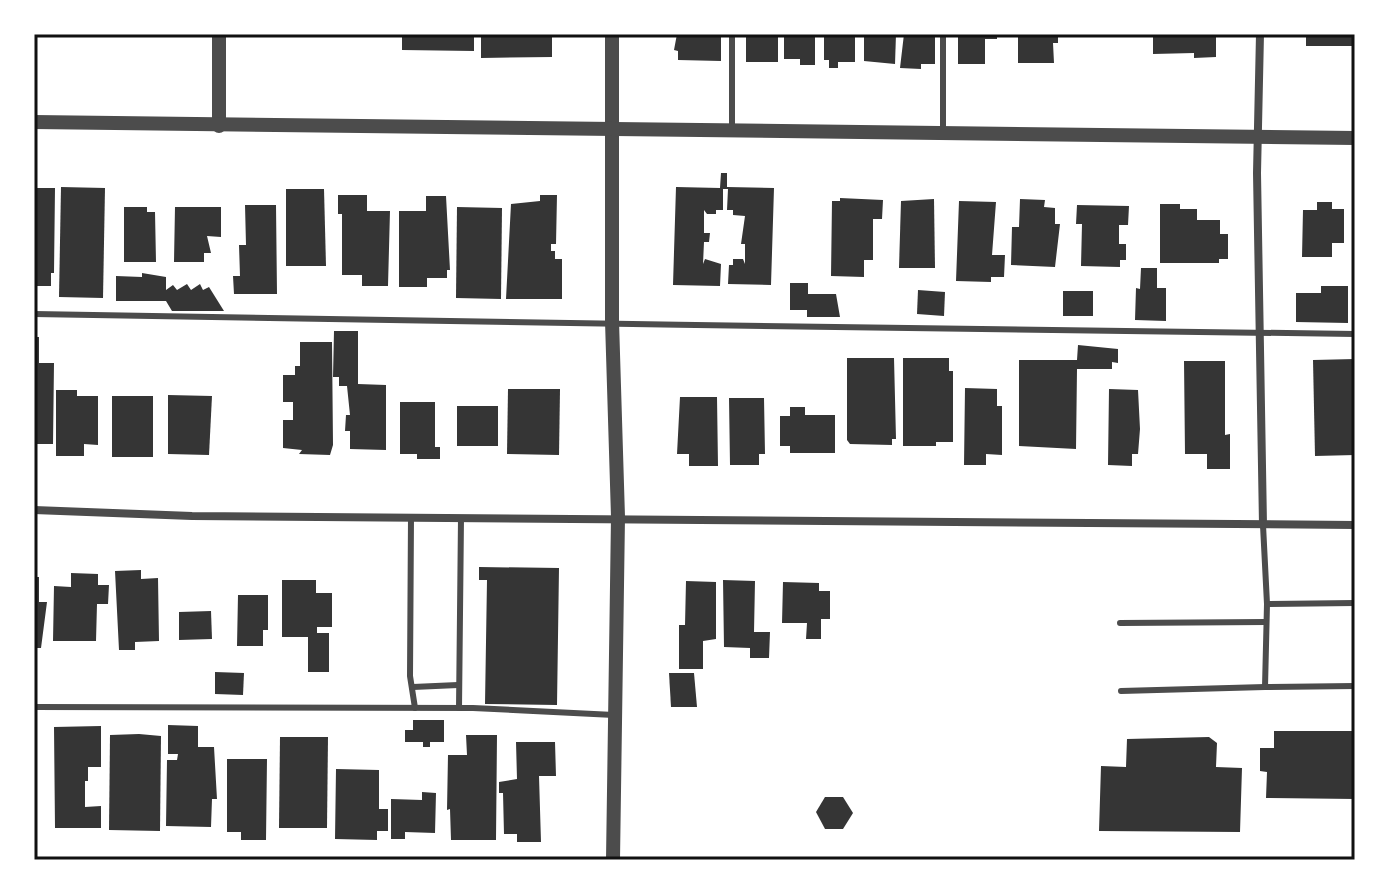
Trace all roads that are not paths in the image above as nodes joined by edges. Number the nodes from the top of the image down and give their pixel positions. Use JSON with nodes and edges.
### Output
{"nodes":[{"id":1,"x":219,"y":34,"type":"edge"},
{"id":2,"x":612,"y":34,"type":"edge"},
{"id":3,"x":732,"y":34,"type":"edge"},
{"id":4,"x":943,"y":34,"type":"edge"},
{"id":5,"x":1260,"y":34,"type":"edge"},
{"id":6,"x":34,"y":122,"type":"edge"},
{"id":7,"x":219,"y":126,"type":"junction"},
{"id":8,"x":611,"y":129,"type":"junction"},
{"id":9,"x":732,"y":130,"type":"junction"},
{"id":10,"x":943,"y":132,"type":"junction"},
{"id":11,"x":1259,"y":138,"type":"junction"},
{"id":12,"x":1355,"y":138,"type":"edge"},
{"id":13,"x":34,"y":314,"type":"edge"},
{"id":14,"x":612,"y":321,"type":"junction"},
{"id":15,"x":1259,"y":333,"type":"junction"},
{"id":16,"x":1355,"y":334,"type":"edge"},
{"id":17,"x":34,"y":510,"type":"edge"},
{"id":18,"x":411,"y":517,"type":"junction"},
{"id":19,"x":618,"y":517,"type":"junction"},
{"id":20,"x":461,"y":518,"type":"junction"},
{"id":21,"x":1263,"y":525,"type":"junction"},
{"id":22,"x":1355,"y":525,"type":"edge"},
{"id":23,"x":1355,"y":603,"type":"edge"},
{"id":24,"x":1267,"y":604,"type":"junction"},
{"id":25,"x":1266,"y":622,"type":"junction"},
{"id":26,"x":1120,"y":623,"type":"dead end"},
{"id":27,"x":458,"y":685,"type":"junction"},
{"id":28,"x":1355,"y":686,"type":"edge"},
{"id":29,"x":413,"y":687,"type":"junction"},
{"id":30,"x":1265,"y":687,"type":"junction"},
{"id":31,"x":1121,"y":691,"type":"dead end"},
{"id":32,"x":34,"y":707,"type":"edge"},
{"id":33,"x":415,"y":708,"type":"junction"},
{"id":34,"x":459,"y":708,"type":"junction"},
{"id":35,"x":615,"y":715,"type":"junction"},
{"id":36,"x":613,"y":860,"type":"edge"}],
"edges":[{"from":1,"to":7,"type":"street"},
{"from":2,"to":8,"type":"street"},
{"from":3,"to":9,"type":"lane"},
{"from":4,"to":10,"type":"lane"},
{"from":5,"to":11,"type":"street"},
{"from":6,"to":7,"type":"street"},
{"from":7,"to":8,"type":"street"},
{"from":8,"to":9,"type":"street"},
{"from":8,"to":14,"type":"street"},
{"from":9,"to":10,"type":"street"},
{"from":10,"to":11,"type":"street"},
{"from":11,"to":12,"type":"street"},
{"from":11,"to":15,"type":"street"},
{"from":13,"to":14,"type":"lane"},
{"from":14,"to":15,"type":"lane"},
{"from":14,"to":19,"type":"street"},
{"from":15,"to":16,"type":"lane"},
{"from":15,"to":21,"type":"street"},
{"from":17,"to":18,"type":"street"},
{"from":18,"to":20,"type":"street"},
{"from":18,"to":29,"type":"lane"},
{"from":19,"to":20,"type":"street"},
{"from":19,"to":21,"type":"street"},
{"from":19,"to":35,"type":"street"},
{"from":20,"to":27,"type":"lane"},
{"from":21,"to":22,"type":"street"},
{"from":21,"to":24,"type":"lane"},
{"from":23,"to":24,"type":"lane"},
{"from":24,"to":25,"type":"lane"},
{"from":25,"to":26,"type":"lane"},
{"from":25,"to":30,"type":"lane"},
{"from":27,"to":29,"type":"lane"},
{"from":27,"to":34,"type":"lane"},
{"from":28,"to":30,"type":"lane"},
{"from":29,"to":33,"type":"lane"},
{"from":30,"to":31,"type":"lane"},
{"from":32,"to":33,"type":"lane"},
{"from":33,"to":34,"type":"lane"},
{"from":34,"to":35,"type":"lane"},
{"from":35,"to":36,"type":"street"}]}
